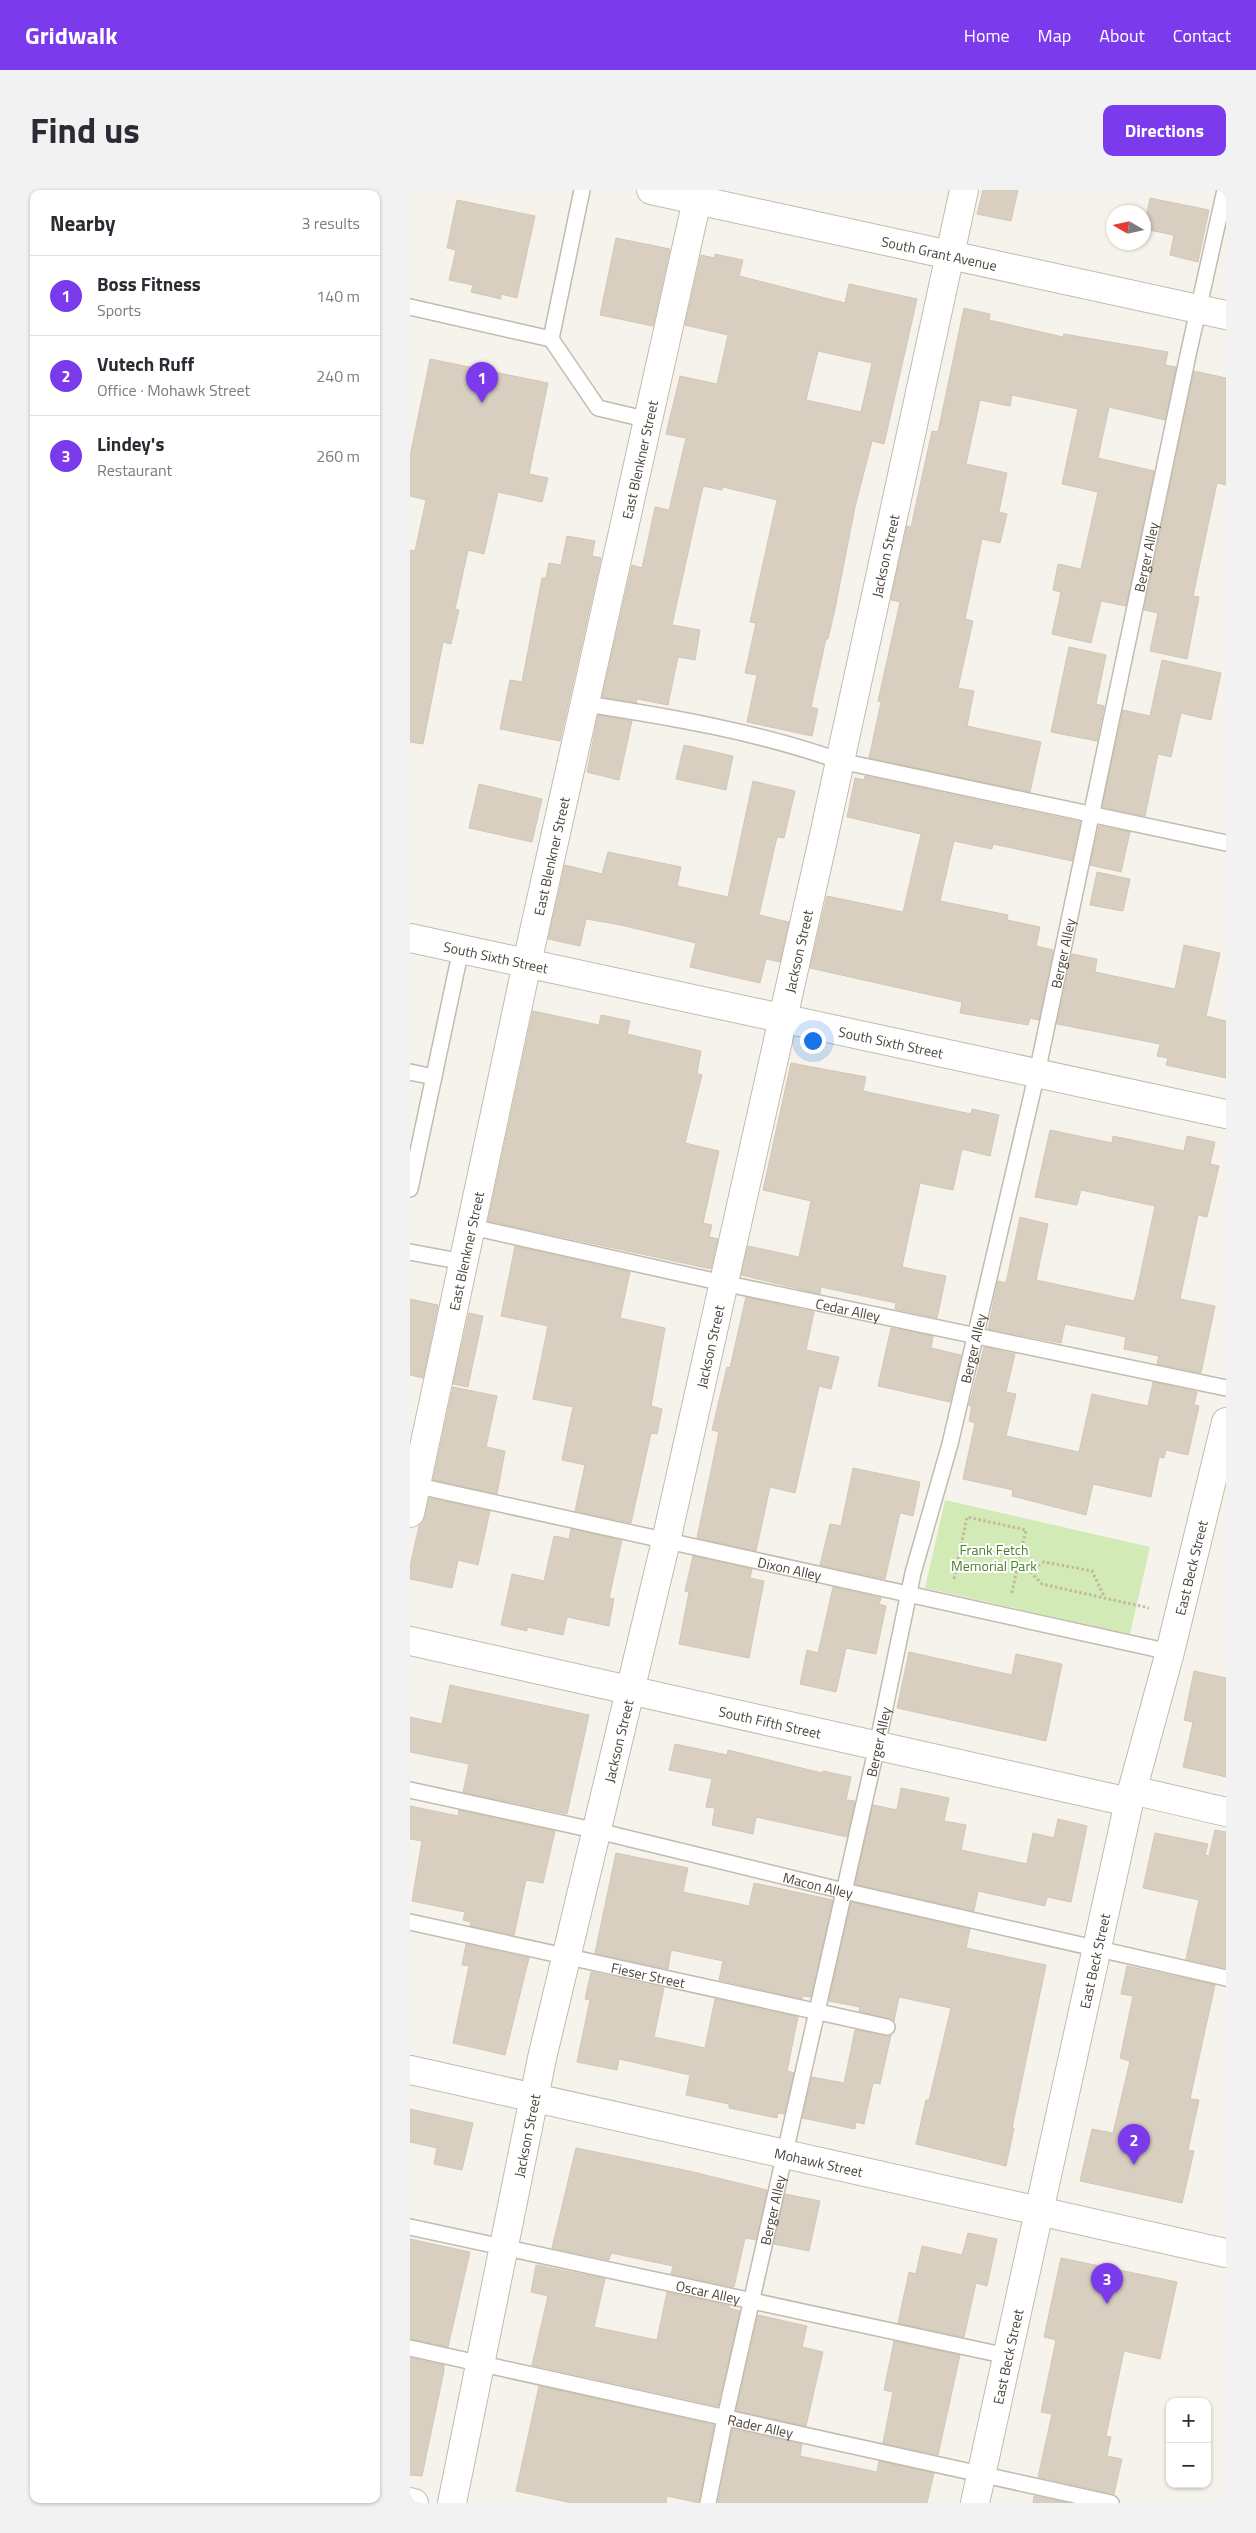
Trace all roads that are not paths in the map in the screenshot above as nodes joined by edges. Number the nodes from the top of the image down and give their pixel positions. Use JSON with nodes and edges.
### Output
{"nodes":[{"id":1,"x":582,"y":190,"type":"edge"},
{"id":2,"x":652,"y":190,"type":"edge"},
{"id":3,"x":964,"y":190,"type":"edge"},
{"id":4,"x":1225,"y":190,"type":"edge"},
{"id":5,"x":697,"y":200,"type":"junction"},
{"id":6,"x":950,"y":254,"type":"junction"},
{"id":7,"x":410,"y":307,"type":"edge"},
{"id":8,"x":1200,"y":310,"type":"junction"},
{"id":9,"x":1226,"y":315,"type":"edge"},
{"id":10,"x":551,"y":339,"type":"junction"},
{"id":11,"x":649,"y":420,"type":"junction"},
{"id":12,"x":586,"y":704,"type":"junction"},
{"id":13,"x":840,"y":761,"type":"junction"},
{"id":14,"x":1091,"y":815,"type":"junction"},
{"id":15,"x":1226,"y":843,"type":"edge"},
{"id":16,"x":410,"y":938,"type":"edge"},
{"id":17,"x":461,"y":949,"type":"junction"},
{"id":18,"x":528,"y":963,"type":"junction"},
{"id":19,"x":782,"y":1019,"type":"junction"},
{"id":20,"x":410,"y":1072,"type":"edge"},
{"id":21,"x":1037,"y":1073,"type":"junction"},
{"id":22,"x":434,"y":1077,"type":"junction"},
{"id":23,"x":1226,"y":1114,"type":"edge"},
{"id":24,"x":410,"y":1189,"type":"edge"},
{"id":25,"x":472,"y":1227,"type":"junction"},
{"id":26,"x":410,"y":1252,"type":"edge"},
{"id":27,"x":464,"y":1262,"type":"junction"},
{"id":28,"x":723,"y":1283,"type":"junction"},
{"id":29,"x":976,"y":1336,"type":"junction"},
{"id":30,"x":1226,"y":1388,"type":"edge"},
{"id":31,"x":1226,"y":1422,"type":"edge"},
{"id":32,"x":420,"y":1428,"type":"edge"},
{"id":33,"x":414,"y":1485,"type":"edge"},
{"id":34,"x":410,"y":1513,"type":"edge"},
{"id":35,"x":666,"y":1541,"type":"junction"},
{"id":36,"x":909,"y":1594,"type":"junction"},
{"id":37,"x":410,"y":1641,"type":"edge"},
{"id":38,"x":1170,"y":1652,"type":"junction"},
{"id":39,"x":631,"y":1690,"type":"junction"},
{"id":40,"x":878,"y":1746,"type":"junction"},
{"id":41,"x":410,"y":1790,"type":"edge"},
{"id":42,"x":1131,"y":1796,"type":"junction"},
{"id":43,"x":1226,"y":1812,"type":"edge"},
{"id":44,"x":598,"y":1830,"type":"junction"},
{"id":45,"x":844,"y":1891,"type":"junction"},
{"id":46,"x":410,"y":1922,"type":"edge"},
{"id":47,"x":1097,"y":1947,"type":"junction"},
{"id":48,"x":568,"y":1956,"type":"junction"},
{"id":49,"x":1226,"y":1978,"type":"edge"},
{"id":50,"x":817,"y":2011,"type":"junction"},
{"id":51,"x":886,"y":2026,"type":"dead end"},
{"id":52,"x":410,"y":2070,"type":"edge"},
{"id":53,"x":534,"y":2097,"type":"junction"},
{"id":54,"x":784,"y":2154,"type":"junction"},
{"id":55,"x":1039,"y":2212,"type":"junction"},
{"id":56,"x":410,"y":2227,"type":"edge"},
{"id":57,"x":504,"y":2248,"type":"junction"},
{"id":58,"x":1226,"y":2253,"type":"edge"},
{"id":59,"x":752,"y":2301,"type":"junction"},
{"id":60,"x":410,"y":2348,"type":"edge"},
{"id":61,"x":1007,"y":2356,"type":"junction"},
{"id":62,"x":481,"y":2364,"type":"junction"},
{"id":63,"x":725,"y":2418,"type":"junction"},
{"id":64,"x":981,"y":2474,"type":"junction"},
{"id":65,"x":410,"y":2502,"type":"edge"},
{"id":66,"x":414,"y":2503,"type":"edge"},
{"id":67,"x":452,"y":2503,"type":"edge"},
{"id":68,"x":708,"y":2503,"type":"edge"},
{"id":69,"x":975,"y":2503,"type":"edge"},
{"id":70,"x":1111,"y":2503,"type":"edge"}],
"edges":[{"from":1,"to":10,"type":"lane"},
{"from":2,"to":5,"type":"street","name":"South Grant Avenue"},
{"from":3,"to":6,"type":"street","name":"Jackson Street"},
{"from":4,"to":8,"type":"lane","name":"Berger Alley"},
{"from":5,"to":6,"type":"street","name":"South Grant Avenue"},
{"from":5,"to":11,"type":"street","name":"East Blenkner Street"},
{"from":6,"to":8,"type":"street","name":"South Grant Avenue"},
{"from":6,"to":13,"type":"street","name":"Jackson Street"},
{"from":7,"to":10,"type":"lane"},
{"from":8,"to":9,"type":"street","name":"South Grant Avenue"},
{"from":8,"to":14,"type":"lane","name":"Berger Alley"},
{"from":10,"to":11,"type":"lane"},
{"from":11,"to":12,"type":"street","name":"East Blenkner Street"},
{"from":12,"to":13,"type":"lane"},
{"from":12,"to":18,"type":"street","name":"East Blenkner Street"},
{"from":13,"to":14,"type":"lane"},
{"from":13,"to":19,"type":"street","name":"Jackson Street"},
{"from":14,"to":15,"type":"lane"},
{"from":14,"to":21,"type":"lane","name":"Berger Alley"},
{"from":16,"to":17,"type":"street","name":"South Sixth Street"},
{"from":17,"to":18,"type":"street","name":"South Sixth Street"},
{"from":17,"to":22,"type":"lane"},
{"from":18,"to":19,"type":"street","name":"South Sixth Street"},
{"from":18,"to":25,"type":"street","name":"East Blenkner Street"},
{"from":19,"to":21,"type":"street","name":"South Sixth Street"},
{"from":19,"to":28,"type":"street","name":"Jackson Street"},
{"from":20,"to":22,"type":"lane"},
{"from":21,"to":23,"type":"street","name":"South Sixth Street"},
{"from":21,"to":29,"type":"lane","name":"Berger Alley"},
{"from":22,"to":24,"type":"lane"},
{"from":25,"to":27,"type":"street","name":"East Blenkner Street"},
{"from":25,"to":28,"type":"lane","name":"Cedar Alley"},
{"from":26,"to":27,"type":"lane"},
{"from":27,"to":32,"type":"street","name":"East Blenkner Street"},
{"from":28,"to":29,"type":"lane","name":"Cedar Alley"},
{"from":28,"to":35,"type":"street","name":"Jackson Street"},
{"from":29,"to":30,"type":"lane","name":"Cedar Alley"},
{"from":29,"to":36,"type":"lane","name":"Berger Alley"},
{"from":31,"to":38,"type":"street","name":"East Beck Street"},
{"from":32,"to":33,"type":"street","name":"East Blenkner Street"},
{"from":33,"to":34,"type":"street","name":"East Blenkner Street"},
{"from":33,"to":35,"type":"lane","name":"Dixon Alley"},
{"from":35,"to":36,"type":"lane","name":"Dixon Alley"},
{"from":35,"to":39,"type":"street","name":"Jackson Street"},
{"from":36,"to":38,"type":"lane","name":"Dixon Alley"},
{"from":36,"to":40,"type":"lane","name":"Berger Alley"},
{"from":37,"to":39,"type":"street","name":"South Fifth Street"},
{"from":38,"to":42,"type":"street","name":"East Beck Street"},
{"from":39,"to":40,"type":"street","name":"South Fifth Street"},
{"from":39,"to":44,"type":"street","name":"Jackson Street"},
{"from":40,"to":42,"type":"street","name":"South Fifth Street"},
{"from":40,"to":45,"type":"lane","name":"Berger Alley"},
{"from":41,"to":44,"type":"lane","name":"Macon Alley"},
{"from":42,"to":43,"type":"street","name":"South Fifth Street"},
{"from":42,"to":47,"type":"street","name":"East Beck Street"},
{"from":44,"to":45,"type":"lane","name":"Macon Alley"},
{"from":44,"to":48,"type":"street","name":"Jackson Street"},
{"from":45,"to":47,"type":"lane","name":"Macon Alley"},
{"from":45,"to":50,"type":"lane","name":"Berger Alley"},
{"from":46,"to":48,"type":"lane","name":"Fieser Street"},
{"from":47,"to":49,"type":"lane","name":"Macon Alley"},
{"from":47,"to":55,"type":"street","name":"East Beck Street"},
{"from":48,"to":50,"type":"lane","name":"Fieser Street"},
{"from":48,"to":53,"type":"street","name":"Jackson Street"},
{"from":50,"to":51,"type":"lane","name":"Fieser Street"},
{"from":50,"to":54,"type":"lane","name":"Berger Alley"},
{"from":52,"to":53,"type":"street","name":"Mohawk Street"},
{"from":53,"to":54,"type":"street","name":"Mohawk Street"},
{"from":53,"to":57,"type":"street","name":"Jackson Street"},
{"from":54,"to":55,"type":"street","name":"Mohawk Street"},
{"from":54,"to":59,"type":"lane","name":"Berger Alley"},
{"from":55,"to":58,"type":"street","name":"Mohawk Street"},
{"from":55,"to":61,"type":"street","name":"East Beck Street"},
{"from":56,"to":57,"type":"lane","name":"Oscar Alley"},
{"from":57,"to":59,"type":"lane","name":"Oscar Alley"},
{"from":57,"to":62,"type":"street","name":"Jackson Street"},
{"from":59,"to":61,"type":"lane","name":"Oscar Alley"},
{"from":59,"to":63,"type":"lane","name":"Berger Alley"},
{"from":60,"to":62,"type":"lane","name":"Rader Alley"},
{"from":61,"to":64,"type":"street","name":"East Beck Street"},
{"from":62,"to":63,"type":"lane","name":"Rader Alley"},
{"from":62,"to":67,"type":"street","name":"Jackson Street"},
{"from":63,"to":64,"type":"lane","name":"Rader Alley"},
{"from":63,"to":68,"type":"lane","name":"Berger Alley"},
{"from":64,"to":69,"type":"street","name":"East Beck Street"},
{"from":64,"to":70,"type":"lane","name":"Rader Alley"},
{"from":65,"to":66,"type":"street"}]}
